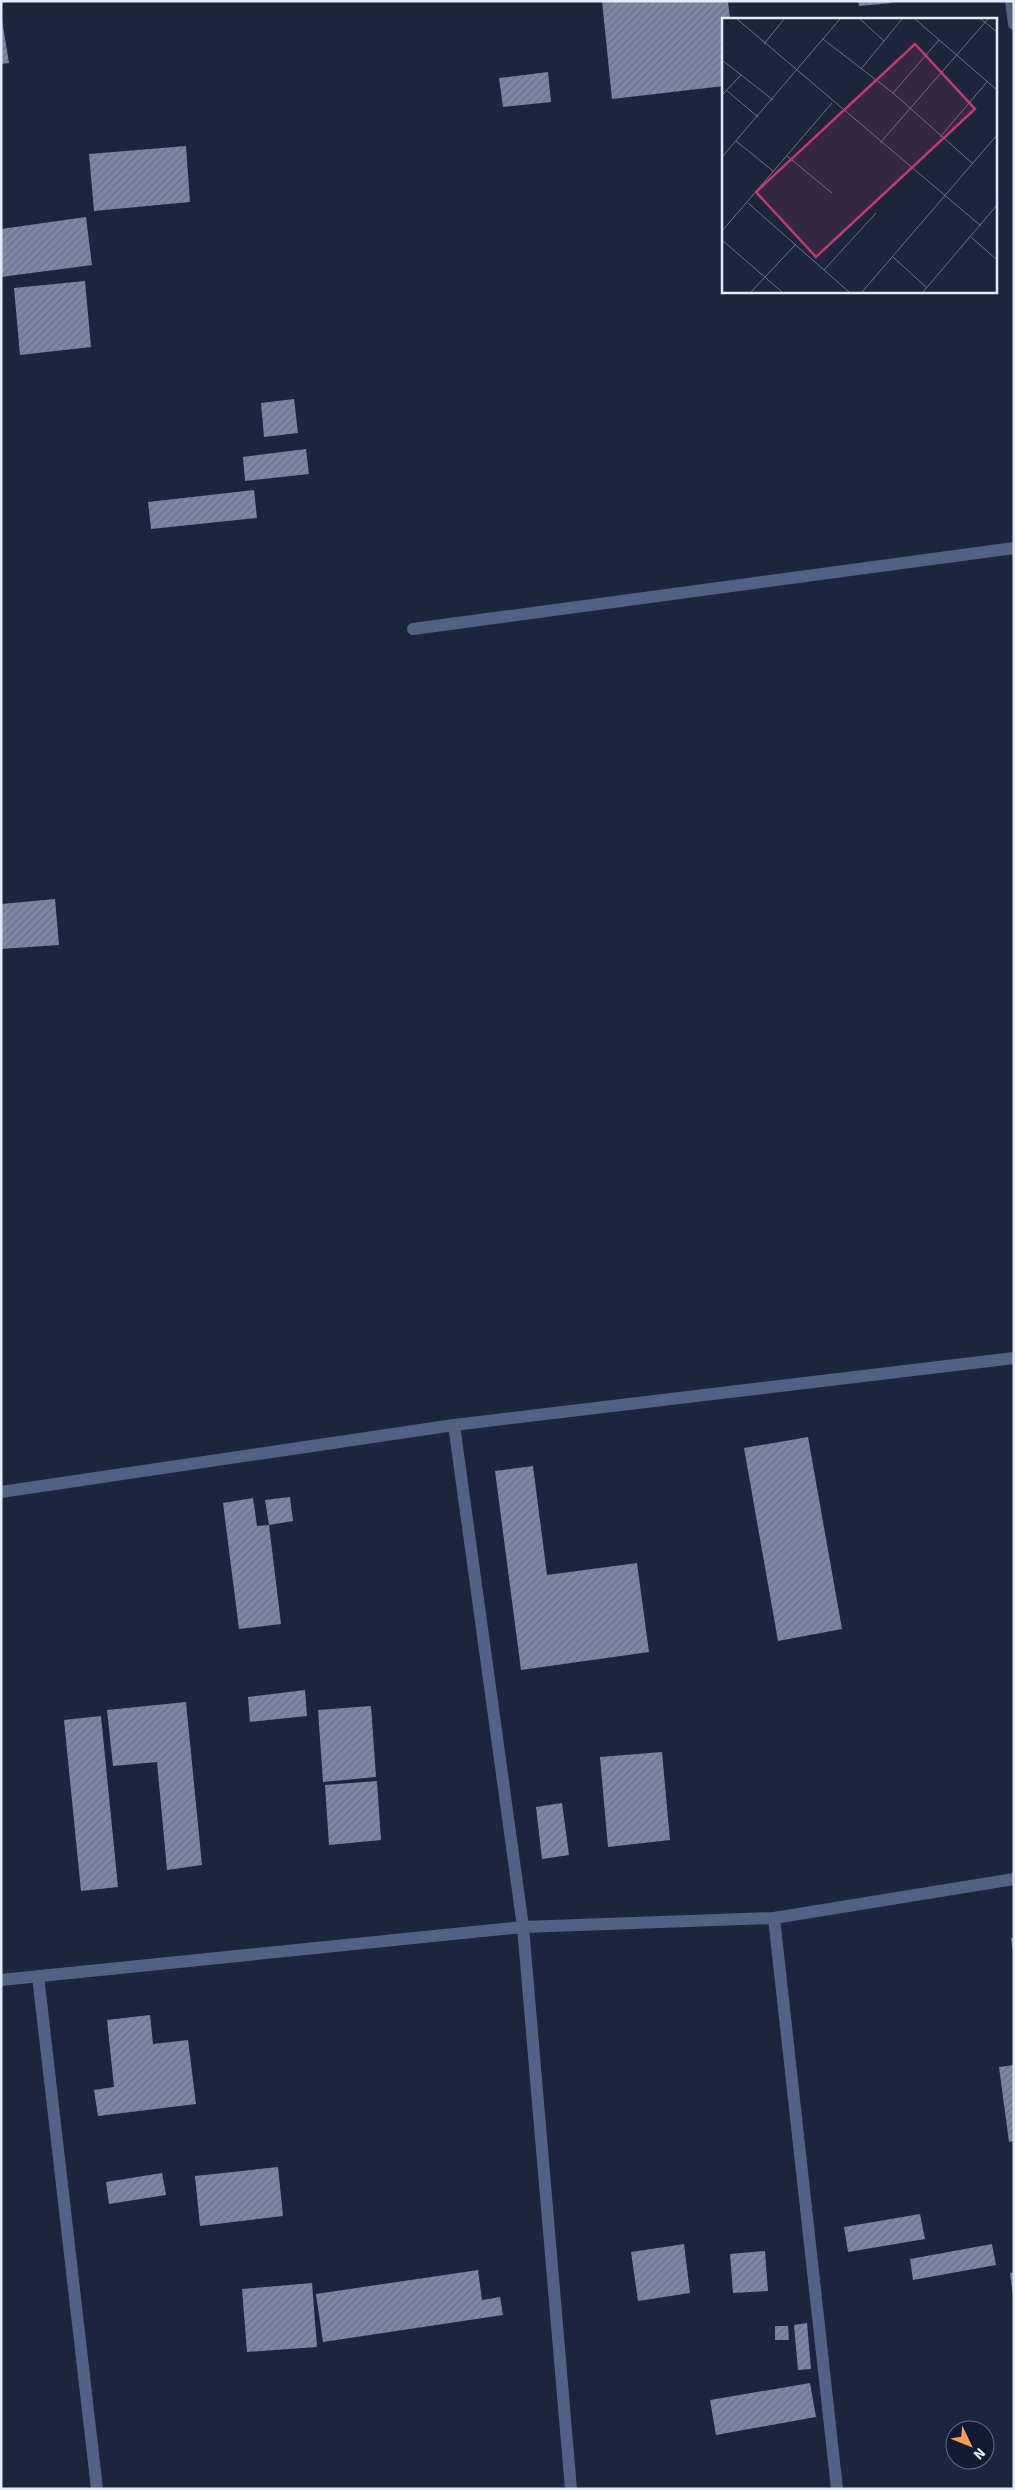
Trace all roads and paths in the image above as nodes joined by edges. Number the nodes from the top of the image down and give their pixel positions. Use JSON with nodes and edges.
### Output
{"nodes":[{"id":1,"x":1011,"y":1,"type":"edge"},
{"id":2,"x":1014,"y":24,"type":"edge"},
{"id":3,"x":1014,"y":548,"type":"edge"},
{"id":4,"x":413,"y":628,"type":"dead end"},
{"id":5,"x":1014,"y":1358,"type":"edge"},
{"id":6,"x":454,"y":1426,"type":"junction"},
{"id":7,"x":1,"y":1492,"type":"edge"},
{"id":8,"x":1014,"y":1878,"type":"edge"},
{"id":9,"x":774,"y":1918,"type":"junction"},
{"id":10,"x":523,"y":1926,"type":"junction"},
{"id":11,"x":38,"y":1976,"type":"junction"},
{"id":12,"x":1,"y":1980,"type":"edge"},
{"id":13,"x":97,"y":2489,"type":"edge"},
{"id":14,"x":571,"y":2489,"type":"edge"},
{"id":15,"x":837,"y":2489,"type":"edge"}],
"edges":[{"from":1,"to":2,"type":"street"},
{"from":3,"to":4,"type":"street"},
{"from":5,"to":6,"type":"street"},
{"from":6,"to":7,"type":"street"},
{"from":6,"to":10,"type":"street"},
{"from":8,"to":9,"type":"street"},
{"from":9,"to":10,"type":"street"},
{"from":9,"to":15,"type":"street"},
{"from":10,"to":11,"type":"street"},
{"from":10,"to":14,"type":"street"},
{"from":11,"to":12,"type":"street"},
{"from":11,"to":13,"type":"street"}]}
